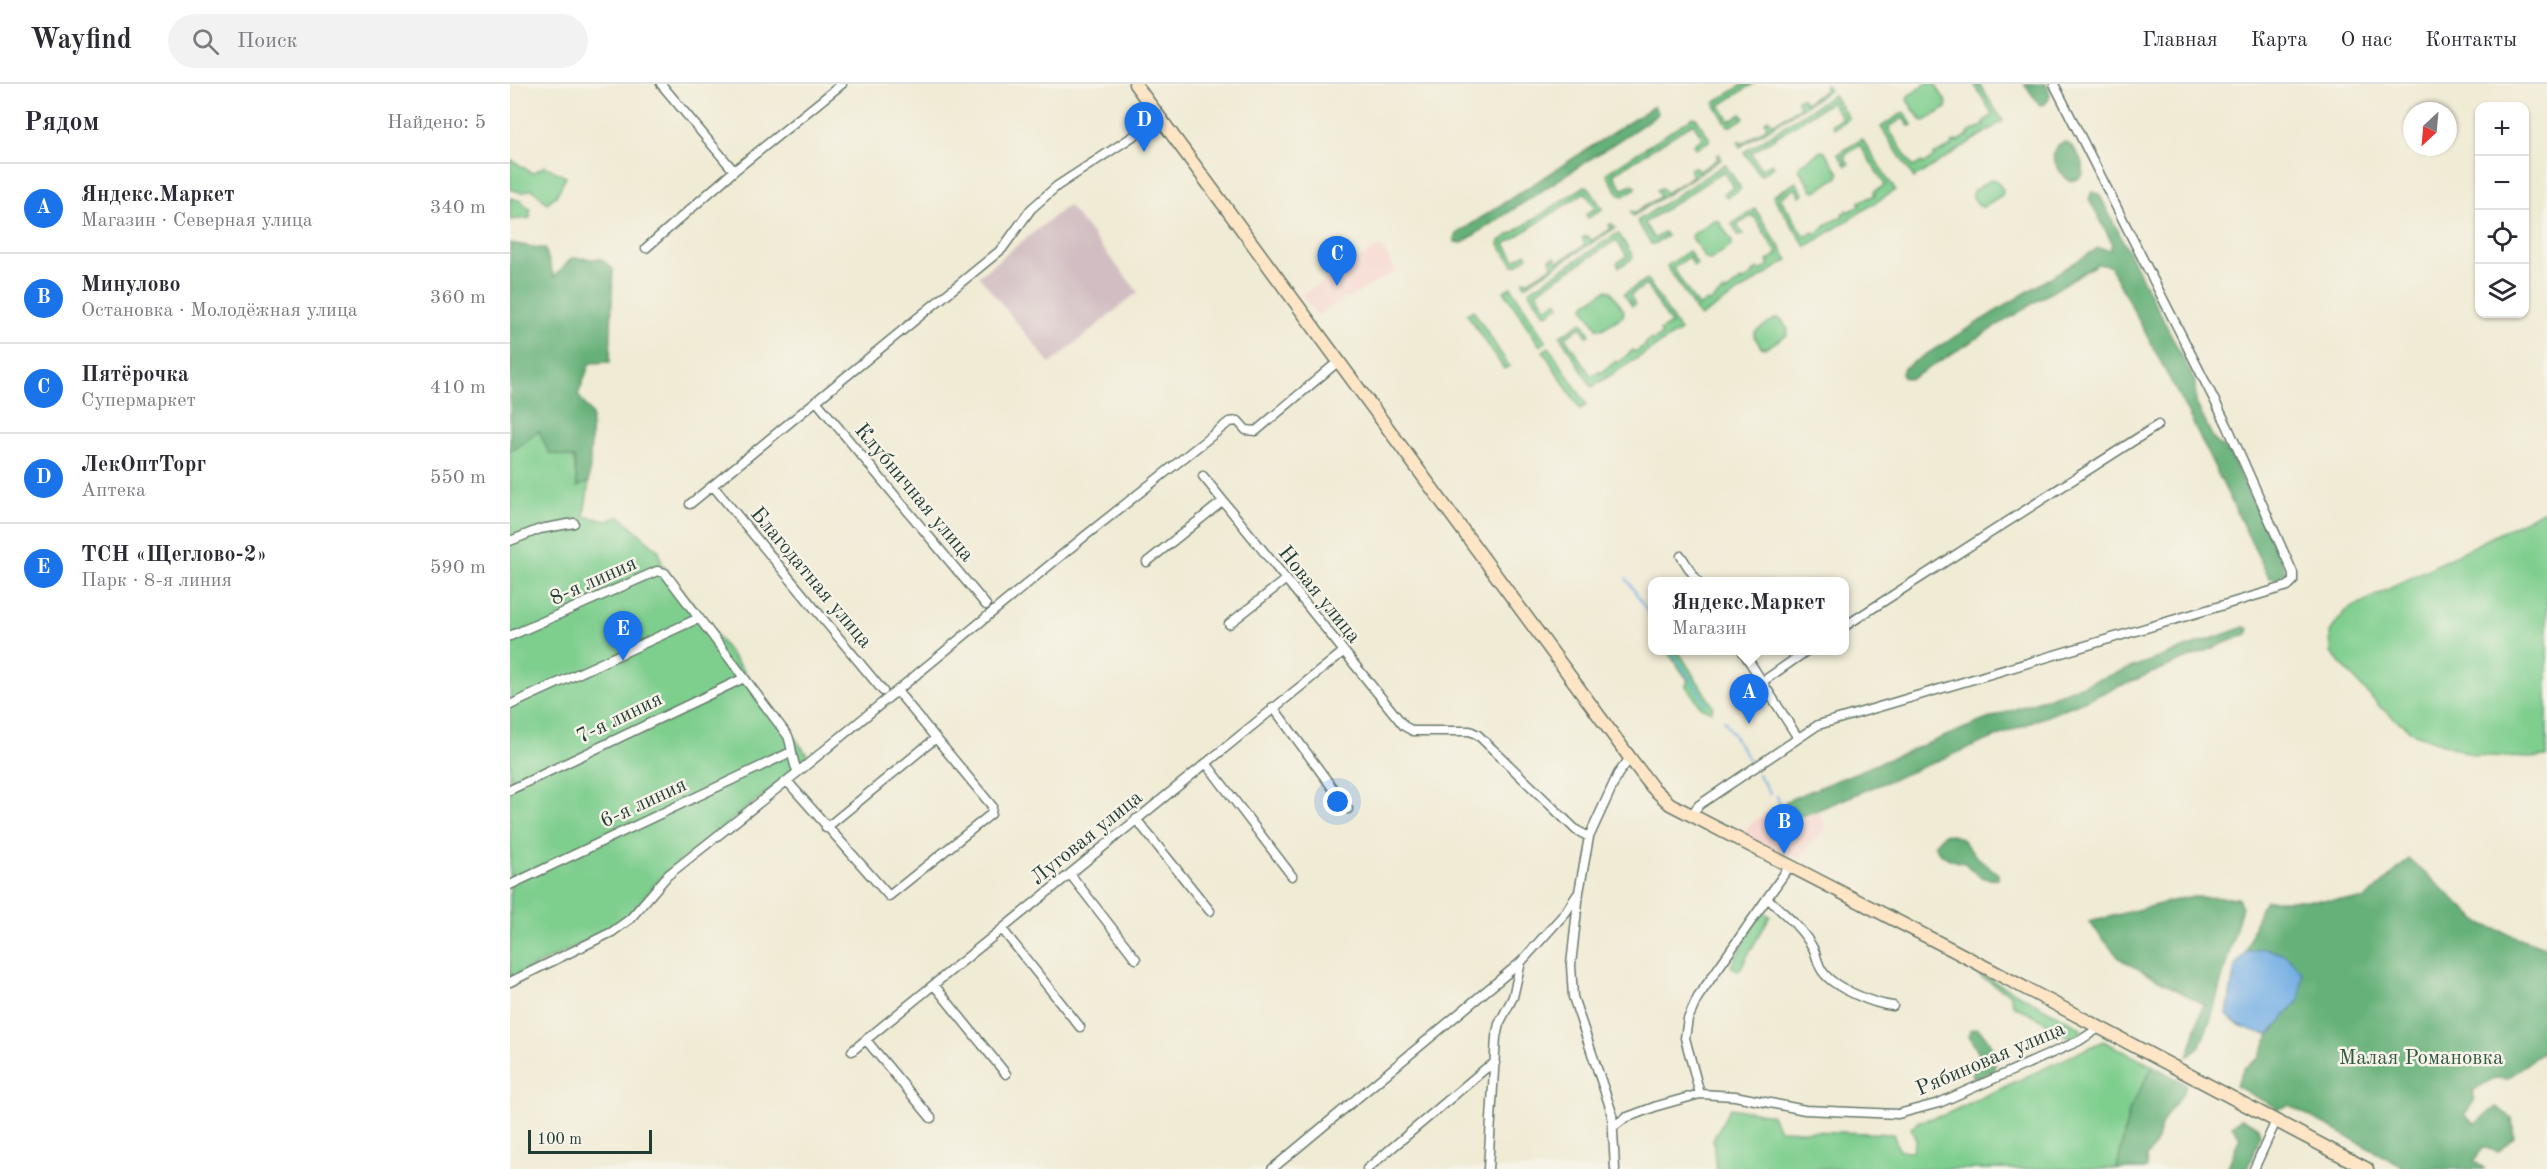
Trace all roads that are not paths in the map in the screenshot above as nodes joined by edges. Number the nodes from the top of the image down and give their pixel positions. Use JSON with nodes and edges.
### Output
{"nodes":[{"id":1,"x":661,"y":84,"type":"edge"},
{"id":2,"x":842,"y":84,"type":"edge"},
{"id":3,"x":1135,"y":84,"type":"edge"},
{"id":4,"x":2054,"y":84,"type":"edge"},
{"id":5,"x":1161,"y":118,"type":"junction"},
{"id":6,"x":734,"y":171,"type":"junction"},
{"id":7,"x":646,"y":248,"type":"dead end"},
{"id":8,"x":1340,"y":360,"type":"junction"},
{"id":9,"x":817,"y":402,"type":"junction"},
{"id":10,"x":2158,"y":425,"type":"dead end"},
{"id":11,"x":1203,"y":476,"type":"dead end"},
{"id":12,"x":713,"y":486,"type":"junction"},
{"id":13,"x":1223,"y":501,"type":"junction"},
{"id":14,"x":690,"y":504,"type":"dead end"},
{"id":15,"x":574,"y":523,"type":"dead end"},
{"id":16,"x":510,"y":541,"type":"edge"},
{"id":17,"x":1681,"y":556,"type":"dead end"},
{"id":18,"x":1147,"y":562,"type":"dead end"},
{"id":19,"x":1695,"y":577,"type":"edge"},
{"id":20,"x":1285,"y":580,"type":"junction"},
{"id":21,"x":986,"y":605,"type":"dead end"},
{"id":22,"x":699,"y":618,"type":"junction"},
{"id":23,"x":1849,"y":623,"type":"edge"},
{"id":24,"x":1229,"y":624,"type":"dead end"},
{"id":25,"x":510,"y":636,"type":"edge"},
{"id":26,"x":1343,"y":652,"type":"junction"},
{"id":27,"x":1745,"y":655,"type":"edge"},
{"id":28,"x":1802,"y":655,"type":"edge"},
{"id":29,"x":744,"y":678,"type":"junction"},
{"id":30,"x":1762,"y":682,"type":"junction"},
{"id":31,"x":882,"y":691,"type":"dead end"},
{"id":32,"x":897,"y":691,"type":"junction"},
{"id":33,"x":510,"y":705,"type":"edge"},
{"id":34,"x":1273,"y":707,"type":"junction"},
{"id":35,"x":936,"y":738,"type":"junction"},
{"id":36,"x":1798,"y":738,"type":"junction"},
{"id":37,"x":791,"y":752,"type":"junction"},
{"id":38,"x":1630,"y":758,"type":"junction"},
{"id":39,"x":1206,"y":763,"type":"junction"},
{"id":40,"x":798,"y":772,"type":"junction"},
{"id":41,"x":787,"y":781,"type":"junction"},
{"id":42,"x":510,"y":790,"type":"edge"},
{"id":43,"x":1348,"y":809,"type":"dead end"},
{"id":44,"x":1690,"y":816,"type":"junction"},
{"id":45,"x":1136,"y":819,"type":"junction"},
{"id":46,"x":826,"y":828,"type":"junction"},
{"id":47,"x":1589,"y":837,"type":"junction"},
{"id":48,"x":1789,"y":867,"type":"junction"},
{"id":49,"x":1070,"y":874,"type":"junction"},
{"id":50,"x":1292,"y":876,"type":"dead end"},
{"id":51,"x":510,"y":885,"type":"edge"},
{"id":52,"x":1579,"y":892,"type":"junction"},
{"id":53,"x":1767,"y":898,"type":"junction"},
{"id":54,"x":1210,"y":911,"type":"dead end"},
{"id":55,"x":1002,"y":929,"type":"junction"},
{"id":56,"x":1136,"y":959,"type":"dead end"},
{"id":57,"x":1521,"y":962,"type":"junction"},
{"id":58,"x":510,"y":982,"type":"edge"},
{"id":59,"x":934,"y":985,"type":"junction"},
{"id":60,"x":1893,"y":1006,"type":"dead end"},
{"id":61,"x":1080,"y":1027,"type":"dead end"},
{"id":62,"x":2099,"y":1028,"type":"junction"},
{"id":63,"x":866,"y":1040,"type":"junction"},
{"id":64,"x":852,"y":1051,"type":"dead end"},
{"id":65,"x":1495,"y":1063,"type":"junction"},
{"id":66,"x":1006,"y":1074,"type":"dead end"},
{"id":67,"x":1700,"y":1094,"type":"junction"},
{"id":68,"x":931,"y":1118,"type":"dead end"},
{"id":69,"x":2276,"y":1121,"type":"junction"},
{"id":70,"x":1613,"y":1127,"type":"junction"},
{"id":71,"x":1272,"y":1169,"type":"edge"},
{"id":72,"x":1367,"y":1169,"type":"edge"},
{"id":73,"x":1488,"y":1169,"type":"edge"},
{"id":74,"x":1615,"y":1169,"type":"edge"},
{"id":75,"x":2254,"y":1169,"type":"edge"},
{"id":76,"x":2367,"y":1169,"type":"edge"}],
"edges":[{"from":1,"to":6,"type":"street"},
{"from":2,"to":6,"type":"street"},
{"from":3,"to":5,"type":"main road"},
{"from":4,"to":36,"type":"street"},
{"from":5,"to":8,"type":"main road"},
{"from":5,"to":9,"type":"street"},
{"from":6,"to":7,"type":"street"},
{"from":8,"to":32,"type":"street"},
{"from":8,"to":38,"type":"main road"},
{"from":9,"to":12,"type":"street"},
{"from":9,"to":21,"type":"street","name":"Клубничная улица"},
{"from":10,"to":23,"type":"street"},
{"from":11,"to":13,"type":"street","name":"Новая улица"},
{"from":12,"to":14,"type":"street"},
{"from":12,"to":31,"type":"street","name":"Благодатная улица"},
{"from":13,"to":18,"type":"street"},
{"from":13,"to":20,"type":"street","name":"Новая улица"},
{"from":15,"to":16,"type":"street"},
{"from":17,"to":19,"type":"street"},
{"from":20,"to":24,"type":"street"},
{"from":20,"to":26,"type":"street","name":"Новая улица"},
{"from":22,"to":25,"type":"street","name":"8-я линия"},
{"from":22,"to":29,"type":"street"},
{"from":22,"to":33,"type":"street"},
{"from":26,"to":34,"type":"street","name":"Луговая улица"},
{"from":26,"to":47,"type":"street","name":"Новая улица"},
{"from":27,"to":30,"type":"street"},
{"from":28,"to":30,"type":"street"},
{"from":29,"to":37,"type":"street"},
{"from":29,"to":42,"type":"street","name":"7-я линия"},
{"from":30,"to":36,"type":"street"},
{"from":32,"to":35,"type":"street"},
{"from":32,"to":40,"type":"street"},
{"from":34,"to":39,"type":"street","name":"Луговая улица"},
{"from":34,"to":43,"type":"street"},
{"from":35,"to":46,"type":"street"},
{"from":35,"to":46,"type":"street"},
{"from":36,"to":44,"type":"street"},
{"from":37,"to":40,"type":"street"},
{"from":37,"to":51,"type":"street","name":"6-я линия"},
{"from":38,"to":44,"type":"main road"},
{"from":38,"to":47,"type":"street"},
{"from":39,"to":45,"type":"street","name":"Луговая улица"},
{"from":39,"to":50,"type":"street"},
{"from":40,"to":41,"type":"street"},
{"from":41,"to":46,"type":"street"},
{"from":41,"to":58,"type":"street"},
{"from":44,"to":48,"type":"main road"},
{"from":45,"to":49,"type":"street","name":"Луговая улица"},
{"from":45,"to":54,"type":"street"},
{"from":47,"to":52,"type":"street"},
{"from":48,"to":53,"type":"street"},
{"from":48,"to":62,"type":"main road"},
{"from":49,"to":55,"type":"street","name":"Луговая улица"},
{"from":49,"to":56,"type":"street"},
{"from":52,"to":57,"type":"street"},
{"from":52,"to":70,"type":"street"},
{"from":53,"to":60,"type":"street"},
{"from":53,"to":67,"type":"street"},
{"from":55,"to":59,"type":"street","name":"Луговая улица"},
{"from":55,"to":61,"type":"street"},
{"from":57,"to":65,"type":"street"},
{"from":57,"to":71,"type":"street"},
{"from":59,"to":63,"type":"street","name":"Луговая улица"},
{"from":59,"to":66,"type":"street"},
{"from":62,"to":67,"type":"street","name":"Рябиновая улица"},
{"from":62,"to":69,"type":"main road"},
{"from":63,"to":64,"type":"street","name":"Луговая улица"},
{"from":63,"to":68,"type":"street"},
{"from":65,"to":72,"type":"street"},
{"from":65,"to":73,"type":"street"},
{"from":67,"to":70,"type":"street","name":"Рябиновая улица"},
{"from":69,"to":75,"type":"street"},
{"from":69,"to":76,"type":"main road"},
{"from":70,"to":74,"type":"street"}]}
